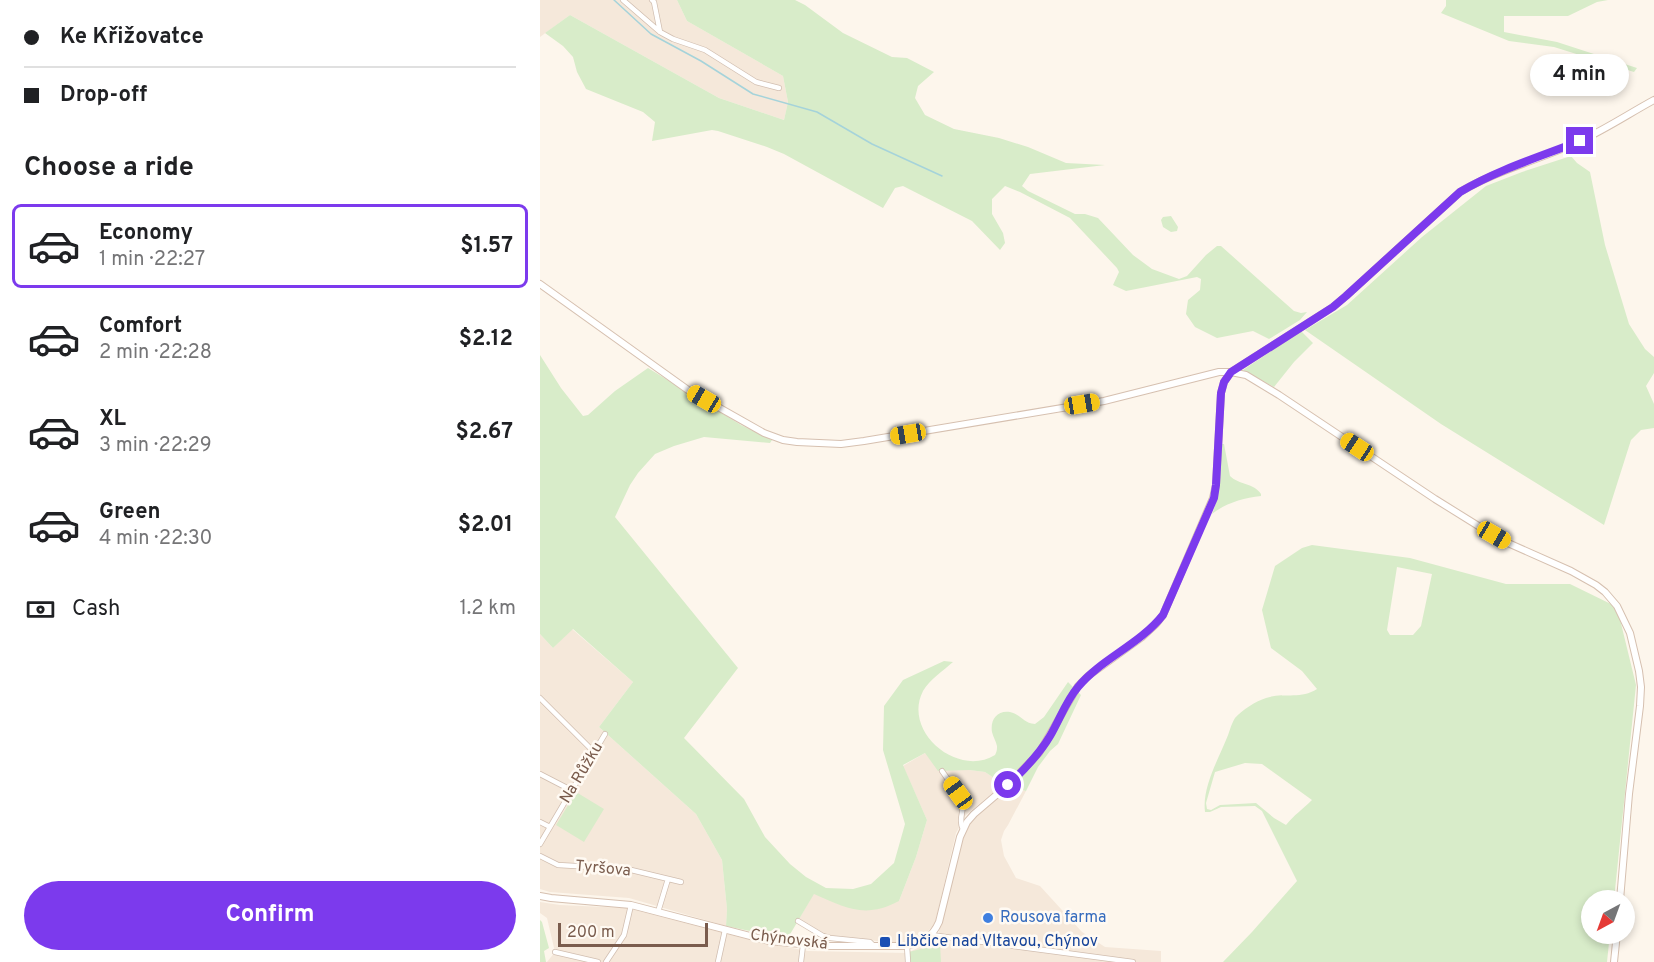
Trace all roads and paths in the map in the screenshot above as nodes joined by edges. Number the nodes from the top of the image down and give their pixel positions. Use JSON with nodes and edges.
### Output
{"nodes":[{"id":1,"x":623,"y":0,"type":"edge"},
{"id":2,"x":652,"y":0,"type":"edge"},
{"id":3,"x":660,"y":32,"type":"junction"},
{"id":4,"x":779,"y":88,"type":"dead end"},
{"id":5,"x":1654,"y":99,"type":"edge"},
{"id":6,"x":540,"y":284,"type":"edge"},
{"id":7,"x":1231,"y":372,"type":"junction"},
{"id":8,"x":540,"y":698,"type":"edge"},
{"id":9,"x":605,"y":734,"type":"dead end"},
{"id":10,"x":594,"y":752,"type":"junction"},
{"id":11,"x":942,"y":771,"type":"dead end"},
{"id":12,"x":540,"y":774,"type":"edge"},
{"id":13,"x":571,"y":790,"type":"junction"},
{"id":14,"x":540,"y":822,"type":"edge"},
{"id":15,"x":550,"y":827,"type":"junction"},
{"id":16,"x":963,"y":829,"type":"junction"},
{"id":17,"x":540,"y":844,"type":"edge"},
{"id":18,"x":540,"y":856,"type":"edge"},
{"id":19,"x":668,"y":879,"type":"junction"},
{"id":20,"x":681,"y":882,"type":"dead end"},
{"id":21,"x":1621,"y":890,"type":"edge"},
{"id":22,"x":540,"y":896,"type":"edge"},
{"id":23,"x":631,"y":905,"type":"junction"},
{"id":24,"x":658,"y":912,"type":"junction"},
{"id":25,"x":798,"y":921,"type":"dead end"},
{"id":26,"x":725,"y":930,"type":"junction"},
{"id":27,"x":931,"y":935,"type":"junction"},
{"id":28,"x":1616,"y":944,"type":"edge"},
{"id":29,"x":803,"y":945,"type":"junction"},
{"id":30,"x":874,"y":946,"type":"junction"},
{"id":31,"x":907,"y":946,"type":"junction"},
{"id":32,"x":555,"y":952,"type":"dead end"},
{"id":33,"x":1085,"y":954,"type":"junction"},
{"id":34,"x":598,"y":962,"type":"edge"},
{"id":35,"x":606,"y":962,"type":"edge"},
{"id":36,"x":718,"y":962,"type":"edge"},
{"id":37,"x":801,"y":962,"type":"edge"},
{"id":38,"x":908,"y":962,"type":"edge"},
{"id":39,"x":1082,"y":962,"type":"edge"},
{"id":40,"x":1133,"y":962,"type":"edge"},
{"id":41,"x":1614,"y":962,"type":"edge"}],
"edges":[{"from":1,"to":3,"type":"street"},
{"from":2,"to":3,"type":"street"},
{"from":3,"to":4,"type":"street"},
{"from":5,"to":7,"type":"street"},
{"from":6,"to":7,"type":"street"},
{"from":7,"to":16,"type":"street"},
{"from":7,"to":21,"type":"street"},
{"from":8,"to":10,"type":"street"},
{"from":9,"to":10,"type":"street","name":"Na Růžku"},
{"from":10,"to":13,"type":"street","name":"Na Růžku"},
{"from":11,"to":16,"type":"street"},
{"from":12,"to":13,"type":"street"},
{"from":13,"to":15,"type":"street","name":"Na Růžku"},
{"from":14,"to":15,"type":"street"},
{"from":15,"to":17,"type":"street","name":"Na Růžku"},
{"from":16,"to":27,"type":"street"},
{"from":18,"to":19,"type":"street","name":"Tyršova"},
{"from":19,"to":20,"type":"street","name":"Tyršova"},
{"from":19,"to":24,"type":"street"},
{"from":22,"to":23,"type":"street","name":"Chýnovská"},
{"from":23,"to":24,"type":"street","name":"Chýnovská"},
{"from":23,"to":35,"type":"street"},
{"from":24,"to":26,"type":"street","name":"Chýnovská"},
{"from":25,"to":30,"type":"street"},
{"from":26,"to":29,"type":"street","name":"Chýnovská"},
{"from":26,"to":36,"type":"street"},
{"from":27,"to":31,"type":"street","name":"Chýnovská"},
{"from":27,"to":33,"type":"street"},
{"from":28,"to":41,"type":"street"},
{"from":29,"to":30,"type":"street","name":"Chýnovská"},
{"from":29,"to":37,"type":"street"},
{"from":30,"to":31,"type":"street","name":"Chýnovská"},
{"from":31,"to":38,"type":"street"},
{"from":32,"to":34,"type":"street"},
{"from":33,"to":39,"type":"street"},
{"from":33,"to":40,"type":"street"}]}
